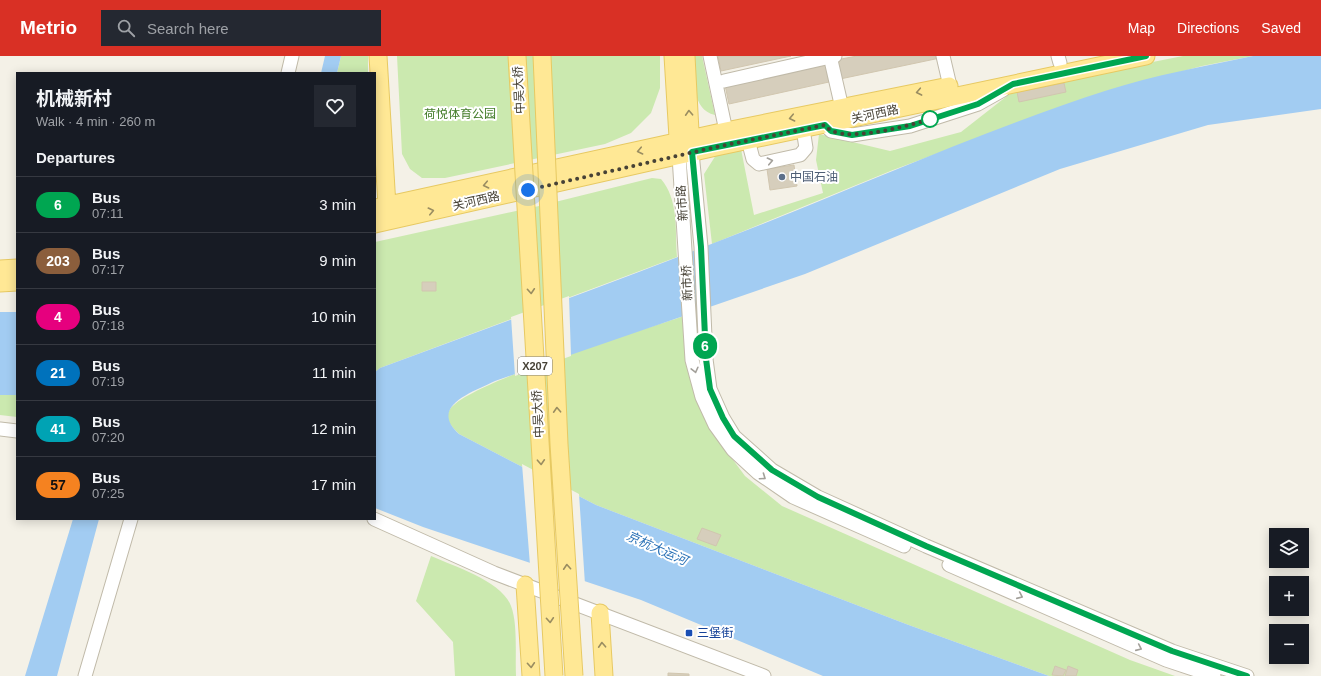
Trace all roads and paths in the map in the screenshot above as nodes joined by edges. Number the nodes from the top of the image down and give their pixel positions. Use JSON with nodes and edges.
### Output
{"nodes":[{"id":1,"x":292,"y":56,"type":"edge"},
{"id":2,"x":378,"y":56,"type":"edge"},
{"id":3,"x":388,"y":56,"type":"edge"},
{"id":4,"x":507,"y":56,"type":"edge"},
{"id":5,"x":517,"y":56,"type":"edge"},
{"id":6,"x":542,"y":56,"type":"edge"},
{"id":7,"x":552,"y":56,"type":"edge"},
{"id":8,"x":673,"y":56,"type":"edge"},
{"id":9,"x":686,"y":56,"type":"edge"},
{"id":10,"x":710,"y":56,"type":"edge"},
{"id":11,"x":832,"y":56,"type":"edge"},
{"id":12,"x":943,"y":56,"type":"edge"},
{"id":13,"x":1094,"y":56,"type":"edge"},
{"id":14,"x":1146,"y":56,"type":"edge"},
{"id":15,"x":1059,"y":60,"type":"edge"},
{"id":16,"x":288,"y":72,"type":"edge"},
{"id":17,"x":724,"y":81,"type":"dead end"},
{"id":18,"x":950,"y":86,"type":"junction"},
{"id":19,"x":842,"y":108,"type":"junction"},
{"id":20,"x":804,"y":130,"type":"junction"},
{"id":21,"x":726,"y":132,"type":"junction"},
{"id":22,"x":748,"y":140,"type":"junction"},
{"id":23,"x":685,"y":148,"type":"junction"},
{"id":24,"x":388,"y":210,"type":"edge"},
{"id":25,"x":376,"y":223,"type":"edge"},
{"id":26,"x":701,"y":247,"type":"joint"},
{"id":27,"x":686,"y":250,"type":"joint"},
{"id":28,"x":16,"y":268,"type":"edge"},
{"id":29,"x":0,"y":269,"type":"edge"},
{"id":30,"x":529,"y":270,"type":"junction"},
{"id":31,"x":550,"y":270,"type":"junction"},
{"id":32,"x":16,"y":282,"type":"edge"},
{"id":33,"x":0,"y":283,"type":"edge"},
{"id":34,"x":0,"y":428,"type":"edge"},
{"id":35,"x":16,"y":431,"type":"edge"},
{"id":36,"x":131,"y":520,"type":"edge"},
{"id":37,"x":376,"y":520,"type":"edge"},
{"id":38,"x":525,"y":585,"type":"junction"},
{"id":39,"x":600,"y":613,"type":"junction"},
{"id":40,"x":85,"y":676,"type":"edge"},
{"id":41,"x":531,"y":676,"type":"edge"},
{"id":42,"x":554,"y":676,"type":"edge"},
{"id":43,"x":574,"y":676,"type":"edge"},
{"id":44,"x":604,"y":676,"type":"edge"},
{"id":45,"x":764,"y":676,"type":"edge"},
{"id":46,"x":1214,"y":676,"type":"edge"},
{"id":47,"x":1247,"y":676,"type":"edge"}],
"edges":[{"from":1,"to":16,"type":"street"},
{"from":2,"to":24,"type":"main road"},
{"from":3,"to":24,"type":"main road"},
{"from":4,"to":30,"type":"main road","bridge":true},
{"from":5,"to":30,"type":"main road","name":"中吴大桥","number":"X207","bridge":true},
{"from":6,"to":31,"type":"main road","name":"中吴大桥","number":"X207","bridge":true},
{"from":7,"to":31,"type":"main road","bridge":true},
{"from":8,"to":23,"type":"main road"},
{"from":23,"to":9,"type":"main road","one_way":true},
{"from":10,"to":21,"type":"street"},
{"from":11,"to":17,"type":"street"},
{"from":11,"to":19,"type":"street"},
{"from":12,"to":18,"type":"street"},
{"from":13,"to":15,"type":"main road","name":"关河西路"},
{"from":14,"to":20,"type":"main road","name":"关河西路"},
{"from":15,"to":18,"type":"main road","name":"关河西路"},
{"from":18,"to":19,"type":"main road","name":"关河西路","one_way":true},
{"from":19,"to":21,"type":"main road","name":"关河西路","one_way":true},
{"from":20,"to":22,"type":"main road","name":"关河西路"},
{"from":22,"to":20,"type":"street","one_way":true},
{"from":21,"to":23,"type":"main road","name":"关河西路"},
{"from":22,"to":23,"type":"main road","name":"关河西路"},
{"from":23,"to":24,"type":"main road","name":"关河西路"},
{"from":23,"to":26,"type":"street","name":"新市路"},
{"from":23,"to":27,"type":"street","name":"新市路"},
{"from":24,"to":25,"type":"main road","name":"关河西路"},
{"from":26,"to":47,"type":"street","name":"新市桥"},
{"from":27,"to":46,"type":"street","name":"新市桥","one_way":true},
{"from":28,"to":29,"type":"main road"},
{"from":30,"to":42,"type":"main road","name":"中吴大桥","number":"X207","one_way":true,"bridge":true},
{"from":43,"to":31,"type":"main road","name":"中吴大桥","number":"X207","one_way":true,"bridge":true},
{"from":32,"to":33,"type":"main road"},
{"from":34,"to":35,"type":"street"},
{"from":36,"to":40,"type":"street"},
{"from":37,"to":38,"type":"street"},
{"from":38,"to":39,"type":"street"},
{"from":38,"to":41,"type":"main road","one_way":true},
{"from":44,"to":39,"type":"main road","one_way":true},
{"from":39,"to":45,"type":"street"}]}
